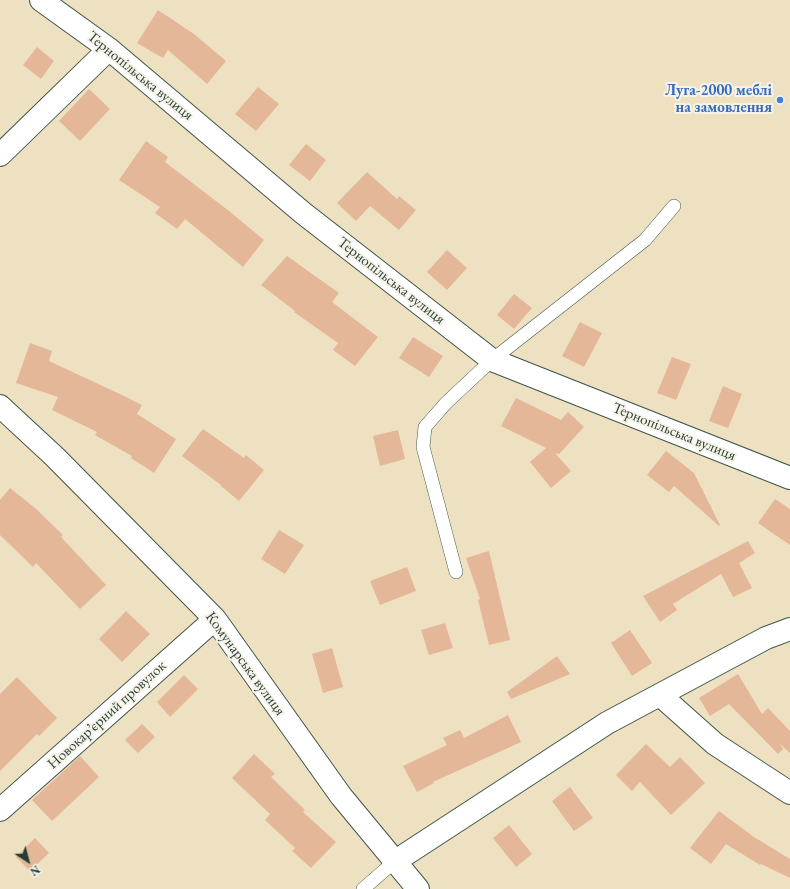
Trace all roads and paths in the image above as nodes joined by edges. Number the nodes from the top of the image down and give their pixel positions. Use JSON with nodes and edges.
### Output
{"nodes":[{"id":1,"x":41,"y":0,"type":"edge"},
{"id":2,"x":109,"y":49,"type":"junction"},
{"id":3,"x":0,"y":154,"type":"edge"},
{"id":4,"x":674,"y":206,"type":"dead end"},
{"id":5,"x":492,"y":360,"type":"junction"},
{"id":6,"x":0,"y":406,"type":"edge"},
{"id":7,"x":790,"y":478,"type":"edge"},
{"id":8,"x":456,"y":572,"type":"dead end"},
{"id":9,"x":215,"y":619,"type":"junction"},
{"id":10,"x":790,"y":629,"type":"edge"},
{"id":11,"x":660,"y":695,"type":"junction"},
{"id":12,"x":790,"y":793,"type":"edge"},
{"id":13,"x":0,"y":810,"type":"edge"},
{"id":14,"x":394,"y":862,"type":"junction"},
{"id":15,"x":363,"y":889,"type":"edge"},
{"id":16,"x":418,"y":889,"type":"edge"}],
"edges":[{"from":1,"to":2,"type":"street","name":"Тернопільська вулиця"},
{"from":2,"to":3,"type":"street"},
{"from":2,"to":5,"type":"street","name":"Тернопільська вулиця"},
{"from":4,"to":5,"type":"lane"},
{"from":5,"to":7,"type":"street","name":"Тернопільська вулиця"},
{"from":5,"to":8,"type":"lane"},
{"from":6,"to":9,"type":"street","name":"Комунарська вулиця"},
{"from":9,"to":13,"type":"street","name":"Новокар’єрний провулок"},
{"from":9,"to":14,"type":"street","name":"Комунарська вулиця"},
{"from":10,"to":11,"type":"street"},
{"from":11,"to":12,"type":"street"},
{"from":11,"to":14,"type":"street"},
{"from":14,"to":15,"type":"lane"},
{"from":14,"to":16,"type":"street","name":"Комунарська вулиця"}]}
